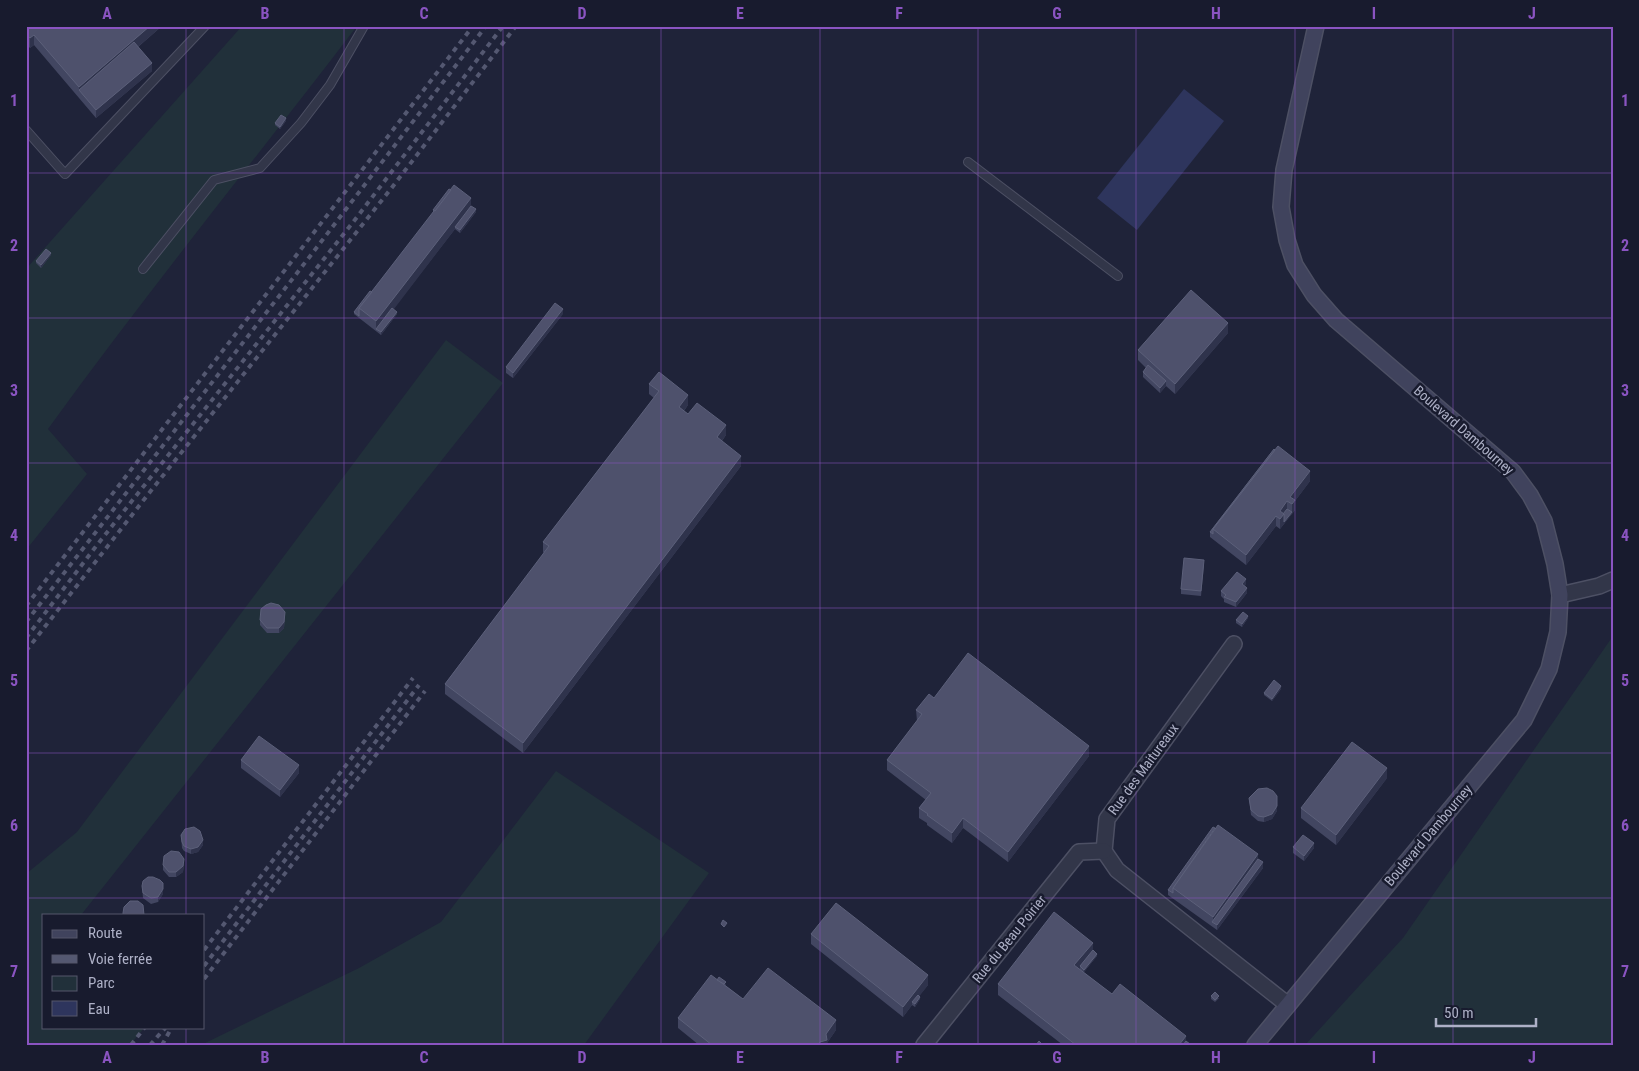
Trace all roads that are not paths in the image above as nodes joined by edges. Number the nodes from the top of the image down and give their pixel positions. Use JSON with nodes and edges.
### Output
{"nodes":[{"id":1,"x":205,"y":26,"type":"edge"},
{"id":2,"x":364,"y":26,"type":"edge"},
{"id":3,"x":1316,"y":26,"type":"edge"},
{"id":4,"x":26,"y":130,"type":"edge"},
{"id":5,"x":968,"y":162,"type":"dead end"},
{"id":6,"x":143,"y":269,"type":"dead end"},
{"id":7,"x":1118,"y":276,"type":"dead end"},
{"id":8,"x":1613,"y":580,"type":"edge"},
{"id":9,"x":1560,"y":595,"type":"junction"},
{"id":10,"x":1234,"y":644,"type":"dead end"},
{"id":11,"x":1104,"y":851,"type":"junction"},
{"id":12,"x":1288,"y":1005,"type":"junction"},
{"id":13,"x":924,"y":1045,"type":"edge"},
{"id":14,"x":1255,"y":1045,"type":"edge"}],
"edges":[{"from":1,"to":4,"type":"lane"},
{"from":2,"to":6,"type":"lane"},
{"from":3,"to":9,"type":"street","name":"Boulevard Dambourney"},
{"from":5,"to":7,"type":"lane"},
{"from":8,"to":9,"type":"street"},
{"from":9,"to":12,"type":"street","name":"Boulevard Dambourney"},
{"from":10,"to":11,"type":"street","name":"Rue des Maitureaux"},
{"from":11,"to":12,"type":"street"},
{"from":11,"to":13,"type":"street","name":"Rue du Beau Poirier"},
{"from":12,"to":14,"type":"street","name":"Boulevard Dambourney"}]}
